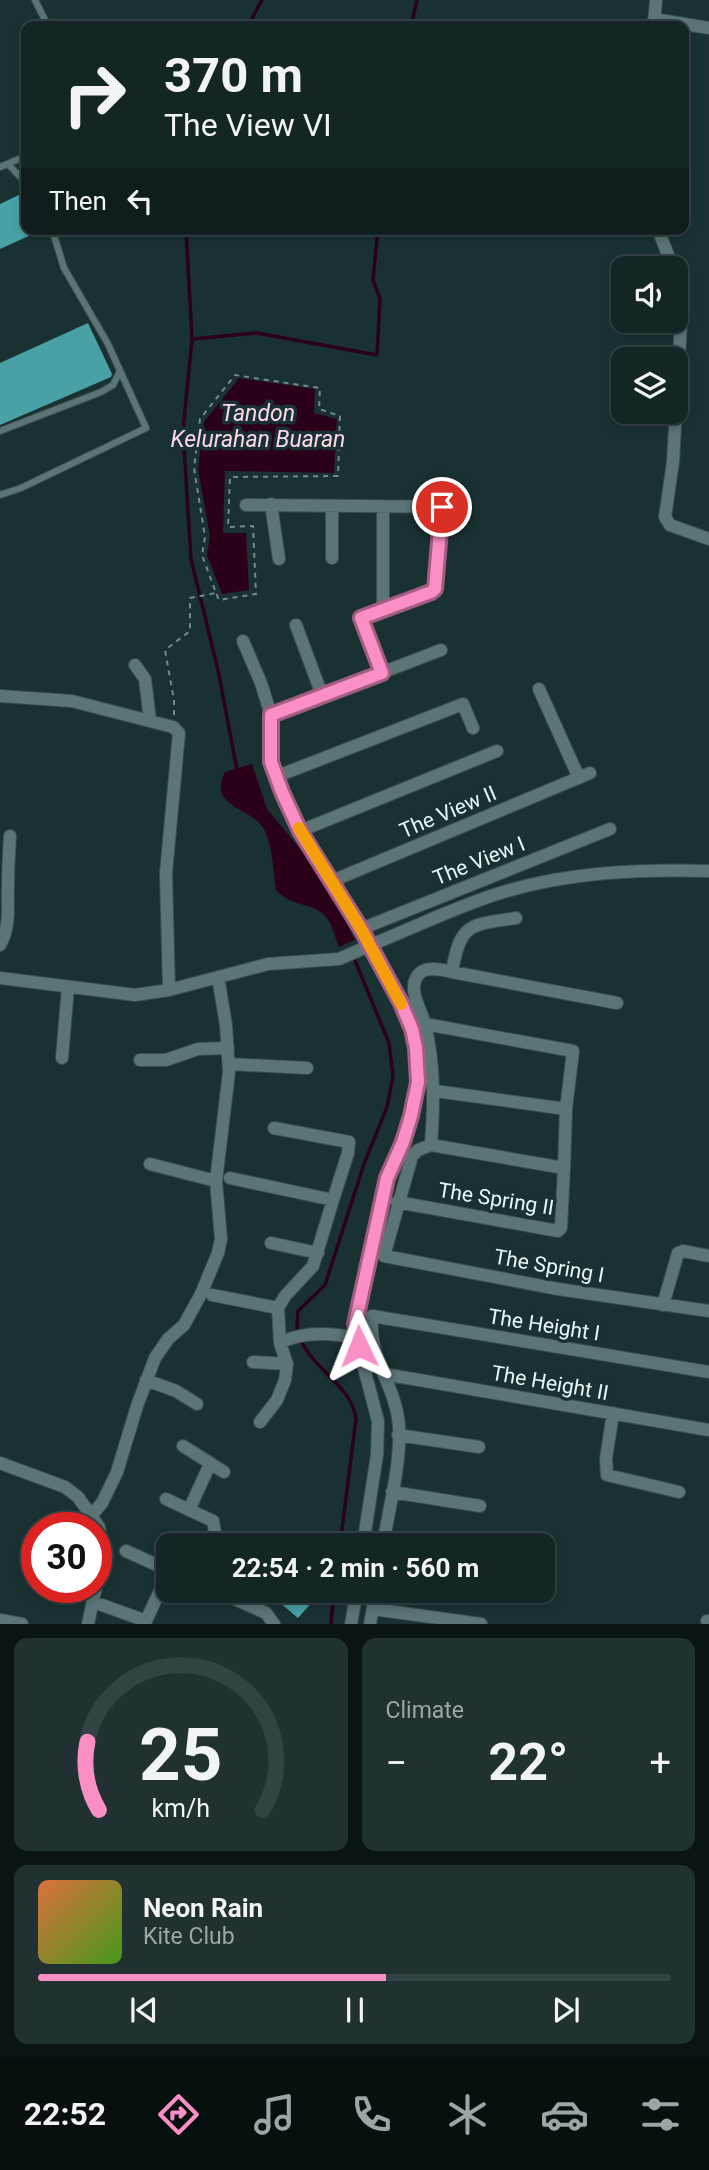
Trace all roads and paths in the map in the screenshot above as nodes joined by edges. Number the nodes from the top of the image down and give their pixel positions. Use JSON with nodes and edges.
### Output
{"nodes":[{"id":1,"x":35,"y":0,"type":"edge"},
{"id":2,"x":656,"y":0,"type":"edge"},
{"id":3,"x":46,"y":21,"type":"edge"},
{"id":4,"x":654,"y":21,"type":"edge"},
{"id":5,"x":689,"y":26,"type":"edge"},
{"id":6,"x":709,"y":28,"type":"edge"},
{"id":7,"x":21,"y":158,"type":"edge"},
{"id":8,"x":8,"y":164,"type":"junction"},
{"id":9,"x":0,"y":167,"type":"edge"},
{"id":10,"x":21,"y":178,"type":"edge"},
{"id":11,"x":54,"y":235,"type":"edge"},
{"id":12,"x":660,"y":235,"type":"edge"},
{"id":13,"x":668,"y":256,"type":"edge"},
{"id":14,"x":680,"y":333,"type":"edge"},
{"id":15,"x":120,"y":371,"type":"junction"},
{"id":16,"x":0,"y":431,"type":"edge"},
{"id":17,"x":0,"y":495,"type":"edge"},
{"id":18,"x":271,"y":504,"type":"junction"},
{"id":19,"x":246,"y":505,"type":"dead end"},
{"id":20,"x":332,"y":506,"type":"junction"},
{"id":21,"x":383,"y":506,"type":"junction"},
{"id":22,"x":442,"y":507,"type":"junction"},
{"id":23,"x":461,"y":507,"type":"dead end"},
{"id":24,"x":709,"y":539,"type":"edge"},
{"id":25,"x":332,"y":558,"type":"dead end"},
{"id":26,"x":279,"y":559,"type":"dead end"},
{"id":27,"x":216,"y":593,"type":"junction"},
{"id":28,"x":383,"y":609,"type":"junction"},
{"id":29,"x":296,"y":625,"type":"dead end"},
{"id":30,"x":243,"y":641,"type":"dead end"},
{"id":31,"x":440,"y":650,"type":"dead end"},
{"id":32,"x":135,"y":665,"type":"dead end"},
{"id":33,"x":382,"y":673,"type":"junction"},
{"id":34,"x":539,"y":689,"type":"dead end"},
{"id":35,"x":0,"y":695,"type":"edge"},
{"id":36,"x":322,"y":695,"type":"junction"},
{"id":37,"x":271,"y":715,"type":"junction"},
{"id":38,"x":150,"y":720,"type":"junction"},
{"id":39,"x":173,"y":727,"type":"junction"},
{"id":40,"x":473,"y":728,"type":"dead end"},
{"id":41,"x":497,"y":751,"type":"dead end"},
{"id":42,"x":275,"y":777,"type":"junction"},
{"id":43,"x":610,"y":829,"type":"dead end"},
{"id":44,"x":300,"y":831,"type":"junction"},
{"id":45,"x":10,"y":836,"type":"dead end"},
{"id":46,"x":709,"y":871,"type":"edge"},
{"id":47,"x":332,"y":881,"type":"junction"},
{"id":48,"x":516,"y":918,"type":"dead end"},
{"id":49,"x":361,"y":929,"type":"junction"},
{"id":50,"x":0,"y":945,"type":"edge"},
{"id":51,"x":452,"y":972,"type":"junction"},
{"id":52,"x":218,"y":977,"type":"junction"},
{"id":53,"x":0,"y":978,"type":"edge"},
{"id":54,"x":68,"y":987,"type":"junction"},
{"id":55,"x":169,"y":990,"type":"junction"},
{"id":56,"x":617,"y":1003,"type":"dead end"},
{"id":57,"x":425,"y":1024,"type":"junction"},
{"id":58,"x":228,"y":1048,"type":"junction"},
{"id":59,"x":62,"y":1058,"type":"dead end"},
{"id":60,"x":140,"y":1060,"type":"dead end"},
{"id":61,"x":229,"y":1064,"type":"junction"},
{"id":62,"x":307,"y":1068,"type":"dead end"},
{"id":63,"x":435,"y":1091,"type":"junction"},
{"id":64,"x":566,"y":1110,"type":"junction"},
{"id":65,"x":411,"y":1116,"type":"junction"},
{"id":66,"x":433,"y":1120,"type":"junction"},
{"id":67,"x":274,"y":1128,"type":"dead end"},
{"id":68,"x":431,"y":1145,"type":"junction"},
{"id":69,"x":150,"y":1164,"type":"dead end"},
{"id":70,"x":564,"y":1168,"type":"junction"},
{"id":71,"x":229,"y":1178,"type":"dead end"},
{"id":72,"x":216,"y":1181,"type":"junction"},
{"id":73,"x":333,"y":1200,"type":"junction"},
{"id":74,"x":397,"y":1202,"type":"junction"},
{"id":75,"x":271,"y":1242,"type":"dead end"},
{"id":76,"x":318,"y":1253,"type":"junction"},
{"id":77,"x":709,"y":1256,"type":"edge"},
{"id":78,"x":212,"y":1294,"type":"dead end"},
{"id":79,"x":663,"y":1305,"type":"junction"},
{"id":80,"x":278,"y":1308,"type":"junction"},
{"id":81,"x":709,"y":1311,"type":"edge"},
{"id":82,"x":356,"y":1338,"type":"junction"},
{"id":83,"x":284,"y":1341,"type":"junction"},
{"id":84,"x":253,"y":1362,"type":"dead end"},
{"id":85,"x":287,"y":1364,"type":"junction"},
{"id":86,"x":709,"y":1372,"type":"edge"},
{"id":87,"x":384,"y":1374,"type":"junction"},
{"id":88,"x":146,"y":1380,"type":"junction"},
{"id":89,"x":197,"y":1404,"type":"dead end"},
{"id":90,"x":613,"y":1413,"type":"junction"},
{"id":91,"x":260,"y":1422,"type":"dead end"},
{"id":92,"x":709,"y":1430,"type":"edge"},
{"id":93,"x":398,"y":1435,"type":"junction"},
{"id":94,"x":183,"y":1446,"type":"dead end"},
{"id":95,"x":479,"y":1447,"type":"dead end"},
{"id":96,"x":375,"y":1462,"type":"junction"},
{"id":97,"x":0,"y":1463,"type":"edge"},
{"id":98,"x":210,"y":1464,"type":"junction"},
{"id":99,"x":396,"y":1466,"type":"junction"},
{"id":100,"x":224,"y":1472,"type":"dead end"},
{"id":101,"x":391,"y":1492,"type":"junction"},
{"id":102,"x":679,"y":1492,"type":"dead end"},
{"id":103,"x":166,"y":1499,"type":"dead end"},
{"id":104,"x":480,"y":1506,"type":"dead end"},
{"id":105,"x":189,"y":1510,"type":"junction"},
{"id":106,"x":88,"y":1512,"type":"edge"},
{"id":107,"x":94,"y":1512,"type":"edge"},
{"id":108,"x":215,"y":1533,"type":"edge"},
{"id":109,"x":365,"y":1533,"type":"edge"},
{"id":110,"x":385,"y":1533,"type":"edge"},
{"id":111,"x":126,"y":1551,"type":"dead end"},
{"id":112,"x":156,"y":1566,"type":"edge"},
{"id":113,"x":156,"y":1599,"type":"edge"},
{"id":114,"x":93,"y":1603,"type":"edge"},
{"id":115,"x":245,"y":1603,"type":"edge"},
{"id":116,"x":355,"y":1603,"type":"edge"},
{"id":117,"x":374,"y":1603,"type":"edge"},
{"id":118,"x":102,"y":1605,"type":"dead end"},
{"id":119,"x":373,"y":1609,"type":"junction"},
{"id":120,"x":0,"y":1619,"type":"edge"},
{"id":121,"x":22,"y":1624,"type":"edge"},
{"id":122,"x":88,"y":1624,"type":"edge"},
{"id":123,"x":274,"y":1624,"type":"edge"},
{"id":124,"x":351,"y":1624,"type":"edge"},
{"id":125,"x":370,"y":1624,"type":"edge"},
{"id":126,"x":481,"y":1624,"type":"edge"}],
"edges":[{"from":1,"to":3,"type":"lane"},
{"from":2,"to":4,"type":"street"},
{"from":5,"to":6,"type":"street"},
{"from":7,"to":8,"type":"lane"},
{"from":8,"to":9,"type":"lane"},
{"from":8,"to":10,"type":"lane"},
{"from":11,"to":15,"type":"lane"},
{"from":12,"to":13,"type":"street"},
{"from":14,"to":24,"type":"street"},
{"from":15,"to":16,"type":"lane"},
{"from":15,"to":17,"type":"lane"},
{"from":18,"to":19,"type":"street"},
{"from":18,"to":20,"type":"street"},
{"from":18,"to":26,"type":"street"},
{"from":20,"to":21,"type":"street"},
{"from":20,"to":25,"type":"street"},
{"from":21,"to":22,"type":"street"},
{"from":21,"to":28,"type":"street"},
{"from":22,"to":23,"type":"street"},
{"from":22,"to":28,"type":"street"},
{"from":27,"to":27,"type":"path"},
{"from":27,"to":39,"type":"path"},
{"from":28,"to":33,"type":"street"},
{"from":29,"to":36,"type":"street"},
{"from":30,"to":37,"type":"street"},
{"from":31,"to":33,"type":"street"},
{"from":32,"to":38,"type":"street"},
{"from":33,"to":36,"type":"street"},
{"from":34,"to":47,"type":"street","name":"The View II"},
{"from":35,"to":38,"type":"street"},
{"from":36,"to":37,"type":"street"},
{"from":37,"to":42,"type":"street"},
{"from":38,"to":39,"type":"street"},
{"from":39,"to":55,"type":"street"},
{"from":40,"to":42,"type":"street"},
{"from":41,"to":44,"type":"street"},
{"from":42,"to":44,"type":"street"},
{"from":43,"to":49,"type":"street","name":"The View I"},
{"from":44,"to":47,"type":"street"},
{"from":45,"to":50,"type":"street"},
{"from":46,"to":52,"type":"street","bridge":true},
{"from":47,"to":49,"type":"street"},
{"from":48,"to":51,"type":"street"},
{"from":49,"to":65,"type":"street"},
{"from":51,"to":56,"type":"street"},
{"from":51,"to":57,"type":"street"},
{"from":52,"to":55,"type":"street"},
{"from":52,"to":58,"type":"street"},
{"from":53,"to":54,"type":"street"},
{"from":54,"to":55,"type":"street"},
{"from":54,"to":59,"type":"street"},
{"from":57,"to":63,"type":"street"},
{"from":57,"to":64,"type":"street"},
{"from":58,"to":60,"type":"street"},
{"from":58,"to":61,"type":"street"},
{"from":61,"to":62,"type":"street"},
{"from":61,"to":72,"type":"street"},
{"from":63,"to":64,"type":"street"},
{"from":63,"to":66,"type":"street"},
{"from":64,"to":70,"type":"street"},
{"from":65,"to":66,"type":"street"},
{"from":65,"to":82,"type":"street"},
{"from":66,"to":68,"type":"street"},
{"from":67,"to":73,"type":"street"},
{"from":68,"to":70,"type":"street","name":"The Spring II"},
{"from":68,"to":74,"type":"street"},
{"from":69,"to":72,"type":"street"},
{"from":70,"to":74,"type":"street","name":"The Spring II"},
{"from":71,"to":73,"type":"street"},
{"from":72,"to":88,"type":"street"},
{"from":73,"to":76,"type":"street"},
{"from":74,"to":79,"type":"street","name":"The Spring I"},
{"from":75,"to":76,"type":"street"},
{"from":76,"to":80,"type":"street"},
{"from":77,"to":79,"type":"street"},
{"from":78,"to":80,"type":"street"},
{"from":79,"to":81,"type":"street","name":"The Spring I"},
{"from":80,"to":83,"type":"street"},
{"from":82,"to":83,"type":"street"},
{"from":82,"to":96,"type":"street"},
{"from":83,"to":85,"type":"street"},
{"from":84,"to":85,"type":"street"},
{"from":85,"to":91,"type":"street"},
{"from":86,"to":87,"type":"street","name":"The Height I"},
{"from":87,"to":90,"type":"street","name":"The Height II"},
{"from":87,"to":93,"type":"street"},
{"from":88,"to":89,"type":"street"},
{"from":88,"to":107,"type":"street"},
{"from":90,"to":92,"type":"street","name":"The Height II"},
{"from":90,"to":102,"type":"street"},
{"from":93,"to":95,"type":"street"},
{"from":93,"to":99,"type":"street"},
{"from":94,"to":98,"type":"street"},
{"from":96,"to":99,"type":"street"},
{"from":96,"to":109,"type":"street"},
{"from":97,"to":106,"type":"street"},
{"from":98,"to":100,"type":"street"},
{"from":98,"to":105,"type":"street"},
{"from":99,"to":101,"type":"street"},
{"from":101,"to":104,"type":"street"},
{"from":101,"to":110,"type":"street"},
{"from":103,"to":105,"type":"street"},
{"from":105,"to":108,"type":"street"},
{"from":111,"to":112,"type":"street"},
{"from":113,"to":118,"type":"street"},
{"from":114,"to":122,"type":"street"},
{"from":115,"to":123,"type":"street"},
{"from":116,"to":124,"type":"street"},
{"from":117,"to":119,"type":"street"},
{"from":119,"to":125,"type":"street"},
{"from":119,"to":126,"type":"street"},
{"from":120,"to":121,"type":"street"}]}
